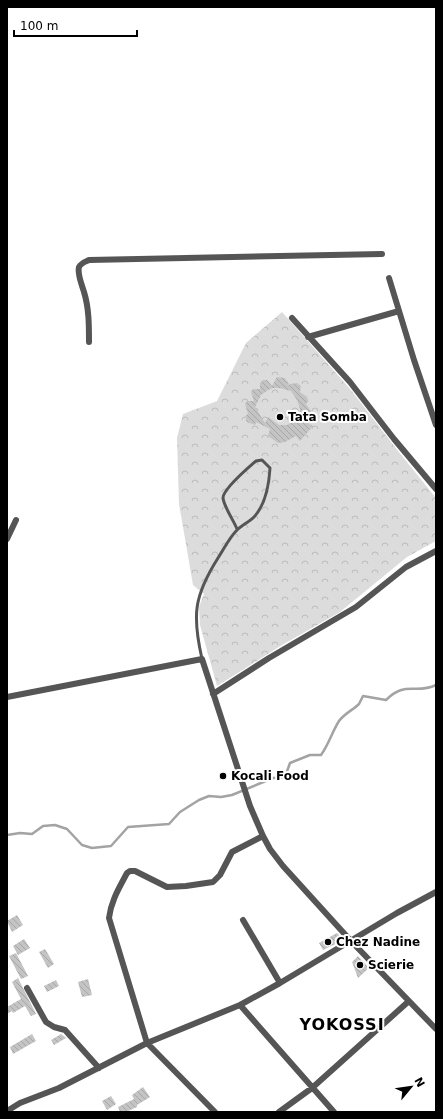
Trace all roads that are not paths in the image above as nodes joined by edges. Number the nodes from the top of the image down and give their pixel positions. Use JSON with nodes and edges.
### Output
{"nodes":[{"id":1,"x":382,"y":254,"type":"dead end"},
{"id":2,"x":389,"y":278,"type":"dead end"},
{"id":3,"x":398,"y":311,"type":"junction"},
{"id":4,"x":292,"y":318,"type":"dead end"},
{"id":5,"x":308,"y":337,"type":"junction"},
{"id":6,"x":89,"y":342,"type":"dead end"},
{"id":7,"x":436,"y":425,"type":"edge"},
{"id":8,"x":436,"y":489,"type":"edge"},
{"id":9,"x":16,"y":520,"type":"dead end"},
{"id":10,"x":238,"y":529,"type":"junction"},
{"id":11,"x":7,"y":539,"type":"edge"},
{"id":12,"x":436,"y":550,"type":"edge"},
{"id":13,"x":202,"y":659,"type":"junction"},
{"id":14,"x":213,"y":694,"type":"junction"},
{"id":15,"x":7,"y":697,"type":"edge"},
{"id":16,"x":263,"y":836,"type":"junction"},
{"id":17,"x":436,"y":892,"type":"edge"},
{"id":18,"x":244,"y":920,"type":"dead end"},
{"id":19,"x":352,"y":941,"type":"junction"},
{"id":20,"x":280,"y":983,"type":"junction"},
{"id":21,"x":27,"y":988,"type":"dead end"},
{"id":22,"x":409,"y":1001,"type":"junction"},
{"id":23,"x":240,"y":1004,"type":"junction"},
{"id":24,"x":436,"y":1029,"type":"edge"},
{"id":25,"x":147,"y":1043,"type":"junction"},
{"id":26,"x":100,"y":1068,"type":"junction"},
{"id":27,"x":312,"y":1088,"type":"junction"},
{"id":28,"x":7,"y":1111,"type":"edge"},
{"id":29,"x":215,"y":1112,"type":"edge"},
{"id":30,"x":279,"y":1112,"type":"edge"},
{"id":31,"x":334,"y":1112,"type":"edge"}],
"edges":[{"from":1,"to":6,"type":"street"},
{"from":2,"to":3,"type":"street"},
{"from":3,"to":5,"type":"street"},
{"from":3,"to":7,"type":"street"},
{"from":4,"to":5,"type":"street"},
{"from":5,"to":8,"type":"street"},
{"from":9,"to":11,"type":"street"},
{"from":10,"to":10,"type":"lane"},
{"from":10,"to":13,"type":"lane"},
{"from":12,"to":14,"type":"street"},
{"from":13,"to":14,"type":"street"},
{"from":13,"to":15,"type":"street"},
{"from":14,"to":16,"type":"street"},
{"from":16,"to":19,"type":"street"},
{"from":16,"to":25,"type":"street"},
{"from":17,"to":19,"type":"street"},
{"from":18,"to":20,"type":"street"},
{"from":19,"to":20,"type":"street"},
{"from":19,"to":22,"type":"street"},
{"from":20,"to":23,"type":"street"},
{"from":21,"to":26,"type":"street"},
{"from":22,"to":24,"type":"street"},
{"from":22,"to":27,"type":"street"},
{"from":23,"to":25,"type":"street"},
{"from":23,"to":27,"type":"street"},
{"from":25,"to":26,"type":"street"},
{"from":25,"to":29,"type":"street"},
{"from":26,"to":28,"type":"street"},
{"from":27,"to":30,"type":"street"},
{"from":27,"to":31,"type":"street"}]}
